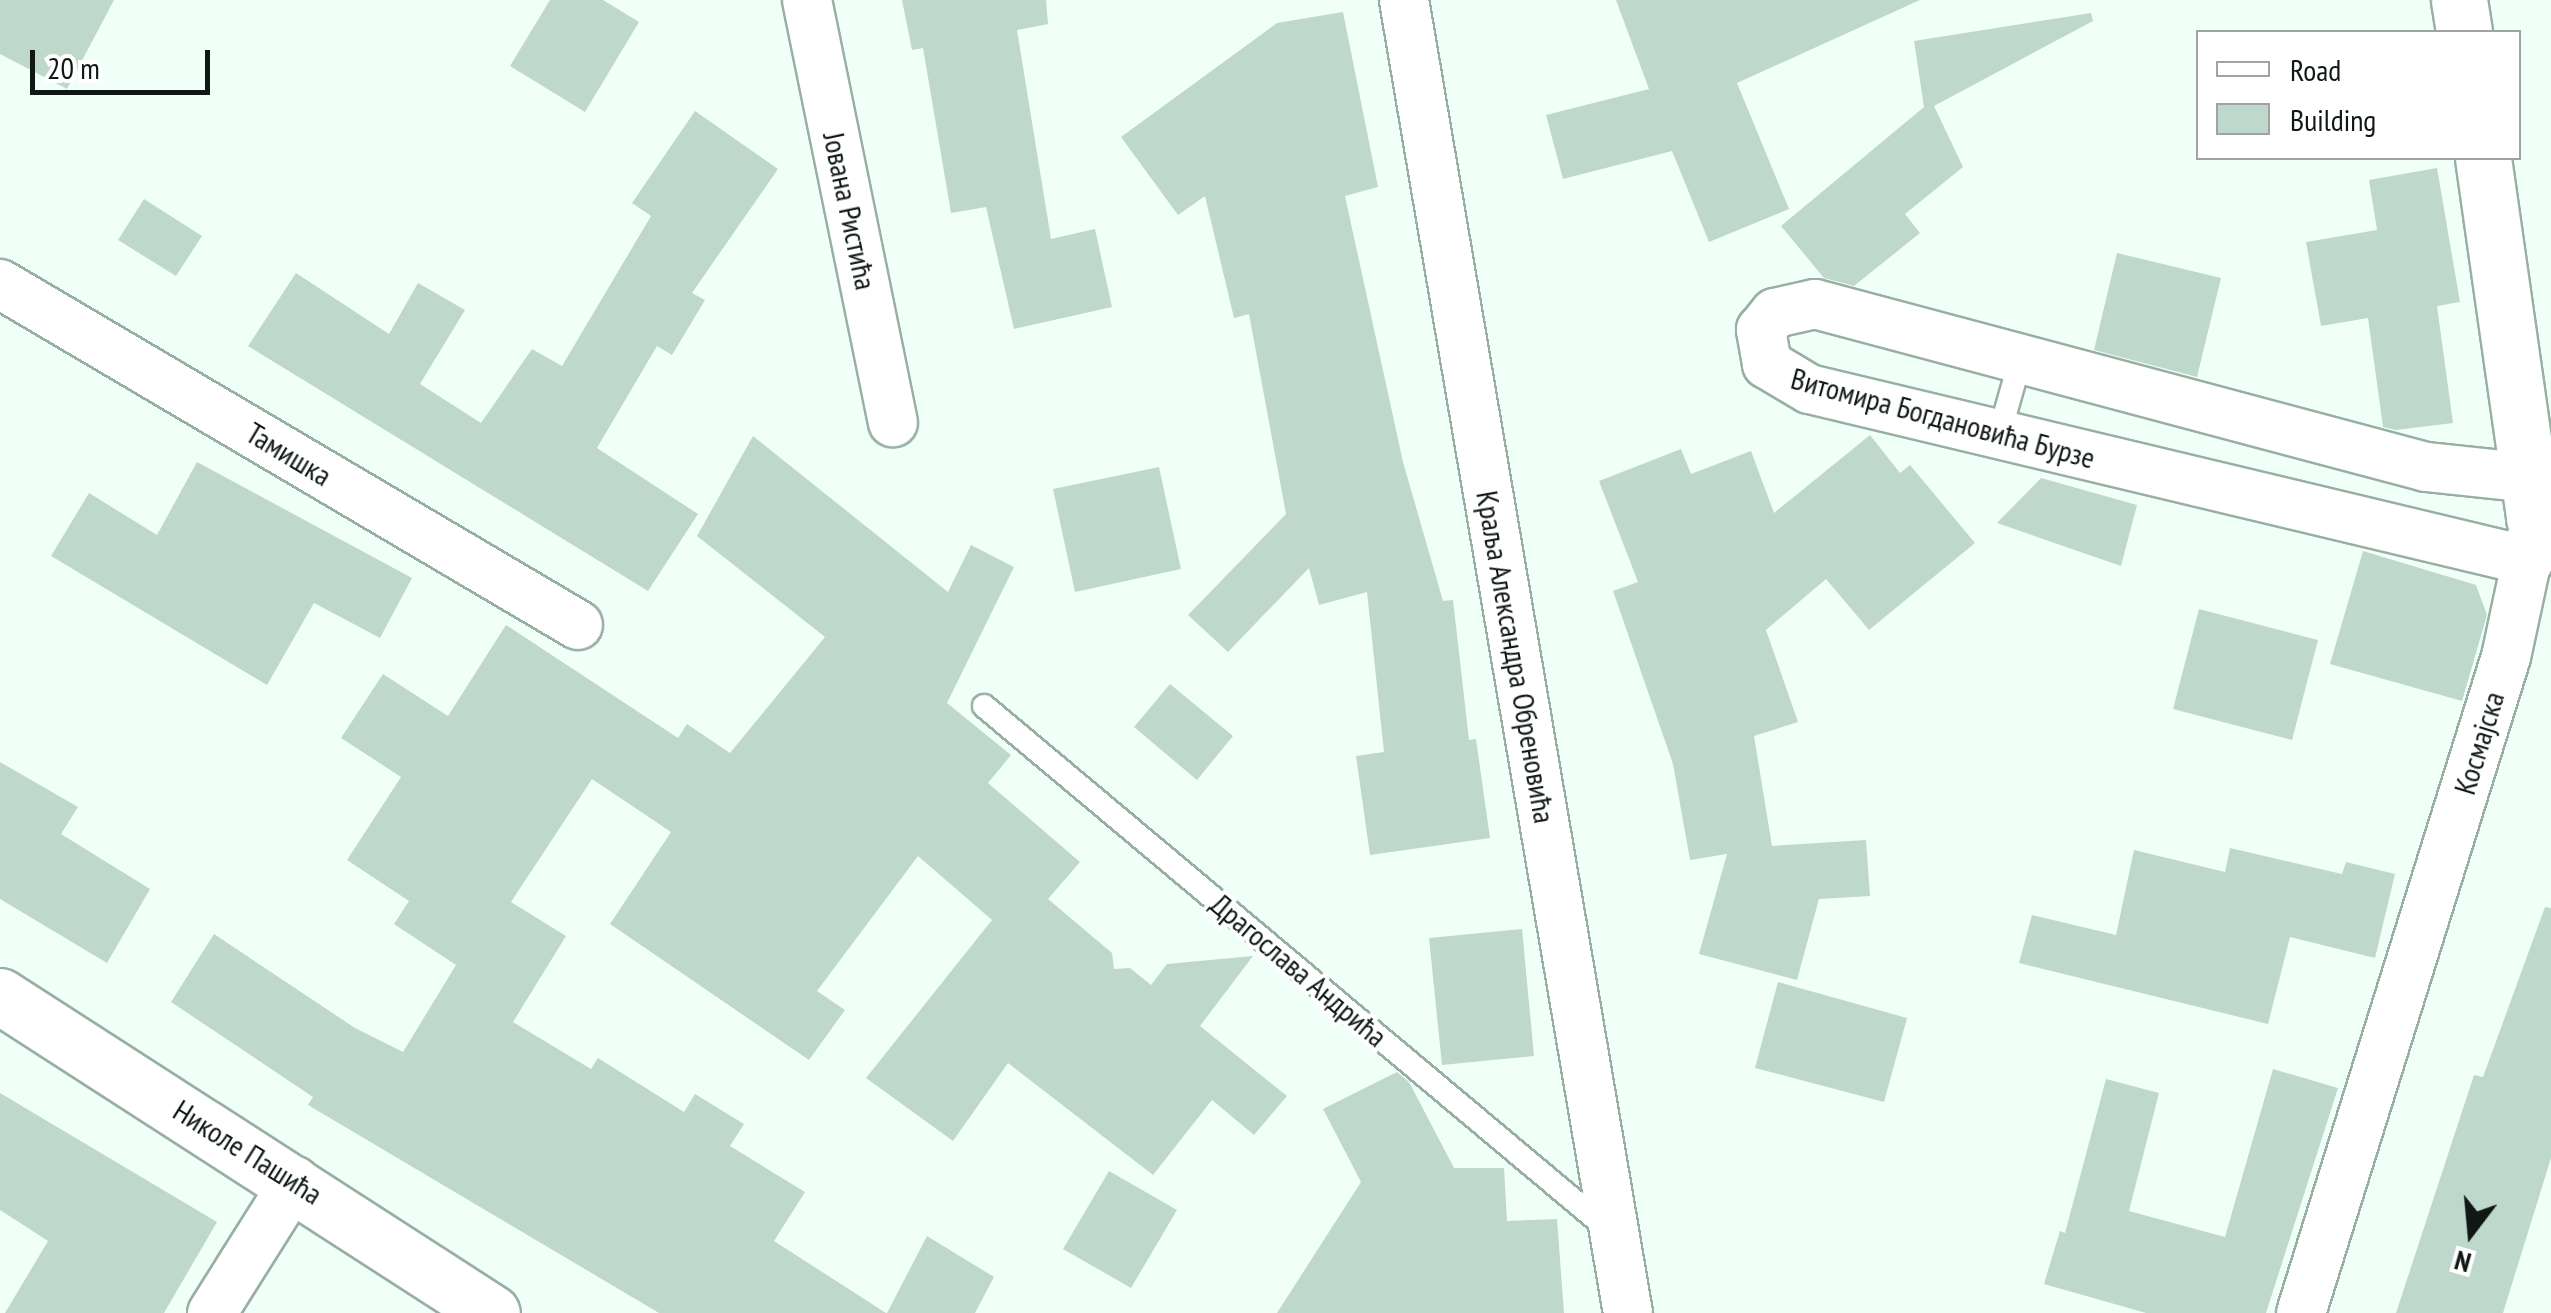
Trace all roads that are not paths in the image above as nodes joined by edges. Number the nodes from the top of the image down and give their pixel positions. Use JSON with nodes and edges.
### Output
{"nodes":[{"id":1,"x":807,"y":0,"type":"edge"},
{"id":2,"x":1404,"y":0,"type":"edge"},
{"id":3,"x":2459,"y":0,"type":"edge"},
{"id":4,"x":2464,"y":30,"type":"edge"},
{"id":5,"x":2484,"y":160,"type":"edge"},
{"id":6,"x":0,"y":284,"type":"edge"},
{"id":7,"x":2021,"y":358,"type":"junction"},
{"id":8,"x":893,"y":422,"type":"dead end"},
{"id":9,"x":1999,"y":435,"type":"junction"},
{"id":10,"x":2536,"y":520,"type":"edge"},
{"id":11,"x":578,"y":625,"type":"dead end"},
{"id":12,"x":984,"y":706,"type":"dead end"},
{"id":13,"x":0,"y":996,"type":"edge"},
{"id":14,"x":295,"y":1180,"type":"junction"},
{"id":15,"x":1614,"y":1234,"type":"junction"},
{"id":16,"x":212,"y":1313,"type":"edge"},
{"id":17,"x":492,"y":1313,"type":"edge"},
{"id":18,"x":1628,"y":1313,"type":"edge"},
{"id":19,"x":2301,"y":1313,"type":"edge"}],
"edges":[{"from":1,"to":8,"type":"street","name":"Јована Ристића"},
{"from":2,"to":15,"type":"street","name":"Краља Александра Обреновића"},
{"from":3,"to":4,"type":"street"},
{"from":5,"to":10,"type":"street","name":"Космајска"},
{"from":6,"to":11,"type":"street","name":"Тамишка"},
{"from":7,"to":9,"type":"lane"},
{"from":7,"to":9,"type":"street","name":"Витомира Богдановића Бурзе"},
{"from":7,"to":10,"type":"street","name":"Витомира Богдановића Бурзе"},
{"from":9,"to":10,"type":"street","name":"Витомира Богдановића Бурзе"},
{"from":10,"to":19,"type":"street","name":"Космајска"},
{"from":12,"to":15,"type":"lane","name":"Драгослава Андрића"},
{"from":13,"to":14,"type":"street","name":"Николе Пашића"},
{"from":14,"to":16,"type":"street"},
{"from":14,"to":17,"type":"street","name":"Николе Пашића"},
{"from":15,"to":18,"type":"street","name":"Краља Александра Обреновића"}]}
